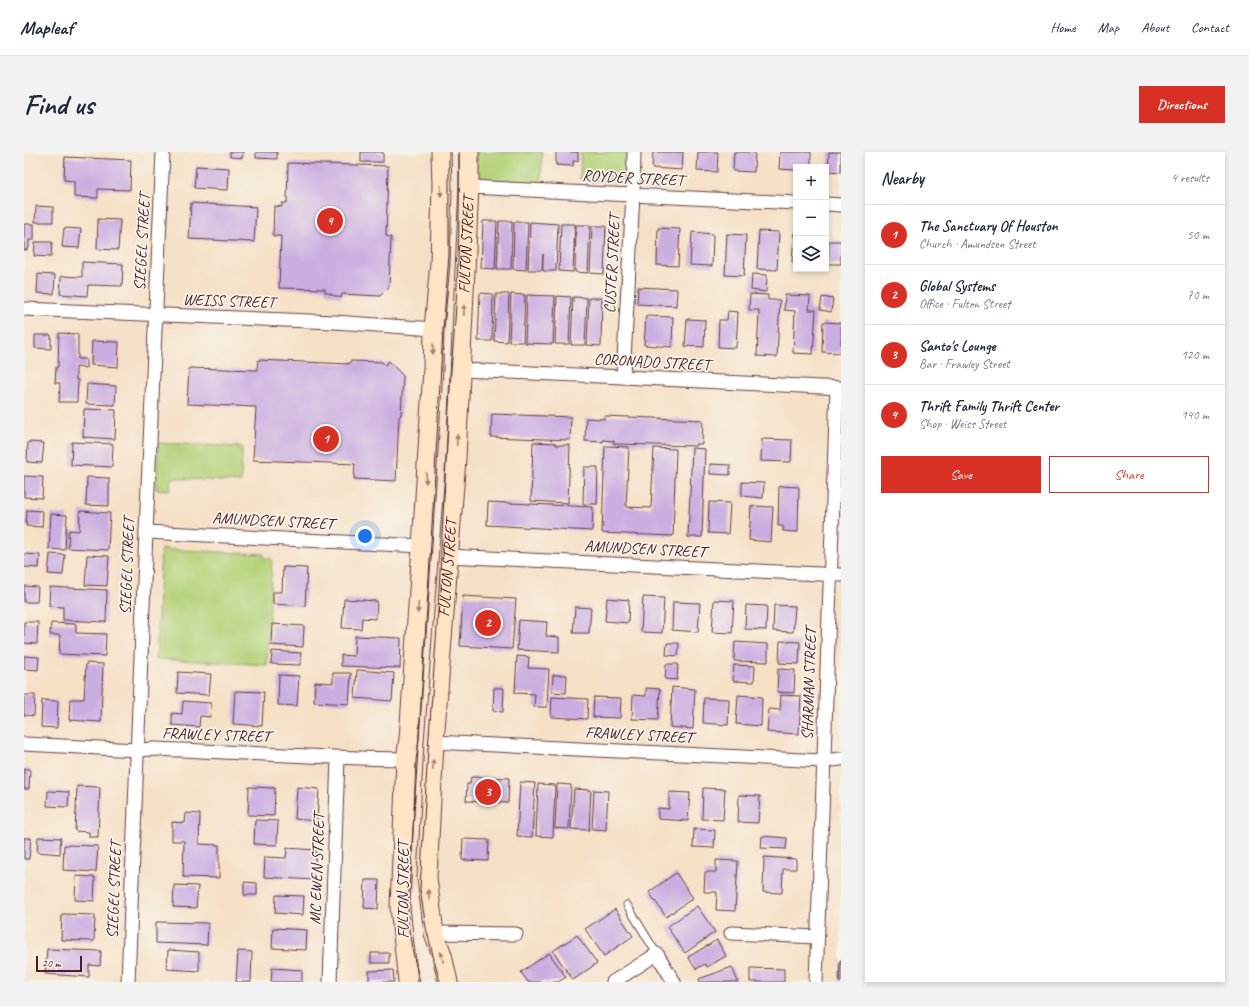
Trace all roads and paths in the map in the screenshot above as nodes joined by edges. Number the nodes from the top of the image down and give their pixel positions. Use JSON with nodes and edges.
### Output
{"nodes":[{"id":1,"x":163,"y":152,"type":"edge"},
{"id":2,"x":441,"y":152,"type":"edge"},
{"id":3,"x":469,"y":152,"type":"edge"},
{"id":4,"x":634,"y":152,"type":"edge"},
{"id":5,"x":469,"y":188,"type":"junction"},
{"id":6,"x":633,"y":195,"type":"junction"},
{"id":7,"x":793,"y":203,"type":"edge"},
{"id":8,"x":829,"y":204,"type":"edge"},
{"id":9,"x":841,"y":205,"type":"edge"},
{"id":10,"x":24,"y":310,"type":"edge"},
{"id":11,"x":155,"y":316,"type":"junction"},
{"id":12,"x":434,"y":329,"type":"junction"},
{"id":13,"x":461,"y":370,"type":"junction"},
{"id":14,"x":623,"y":377,"type":"junction"},
{"id":15,"x":839,"y":388,"type":"edge"},
{"id":16,"x":146,"y":532,"type":"junction"},
{"id":17,"x":422,"y":546,"type":"junction"},
{"id":18,"x":448,"y":556,"type":"junction"},
{"id":19,"x":836,"y":575,"type":"edge"},
{"id":20,"x":434,"y":742,"type":"junction"},
{"id":21,"x":24,"y":744,"type":"edge"},
{"id":22,"x":137,"y":750,"type":"junction"},
{"id":23,"x":338,"y":758,"type":"junction"},
{"id":24,"x":841,"y":759,"type":"edge"},
{"id":25,"x":406,"y":760,"type":"junction"},
{"id":26,"x":823,"y":761,"type":"junction"},
{"id":27,"x":627,"y":905,"type":"dead end"},
{"id":28,"x":434,"y":933,"type":"junction"},
{"id":29,"x":731,"y":933,"type":"dead end"},
{"id":30,"x":516,"y":934,"type":"dead end"},
{"id":31,"x":818,"y":937,"type":"junction"},
{"id":32,"x":657,"y":954,"type":"junction"},
{"id":33,"x":128,"y":982,"type":"edge"},
{"id":34,"x":330,"y":982,"type":"edge"},
{"id":35,"x":408,"y":982,"type":"edge"},
{"id":36,"x":448,"y":982,"type":"edge"},
{"id":37,"x":613,"y":982,"type":"edge"},
{"id":38,"x":674,"y":982,"type":"edge"},
{"id":39,"x":816,"y":982,"type":"edge"}],
"edges":[{"from":1,"to":11,"type":"street","name":"SIEGEL STREET"},
{"from":2,"to":12,"type":"main road","name":"FULTON STREET","one_way":true},
{"from":3,"to":5,"type":"main road","name":"FULTON STREET"},
{"from":4,"to":6,"type":"street","name":"CUSTER STREET"},
{"from":5,"to":6,"type":"street","name":"ROYDER STREET"},
{"from":13,"to":5,"type":"main road","name":"FULTON STREET","one_way":true},
{"from":6,"to":7,"type":"street","name":"ROYDER STREET"},
{"from":6,"to":14,"type":"street","name":"CUSTER STREET"},
{"from":8,"to":9,"type":"street"},
{"from":10,"to":11,"type":"street","name":"WEISS STREET"},
{"from":11,"to":12,"type":"street","name":"WEISS STREET"},
{"from":11,"to":16,"type":"street","name":"SIEGEL STREET"},
{"from":12,"to":17,"type":"main road","name":"FULTON STREET","one_way":true},
{"from":13,"to":14,"type":"street","name":"CORONADO STREET"},
{"from":18,"to":13,"type":"main road","name":"FULTON STREET","one_way":true},
{"from":14,"to":15,"type":"street","name":"CORONADO STREET"},
{"from":15,"to":19,"type":"street","name":"SHARMAN STREET"},
{"from":16,"to":17,"type":"street","name":"AMUNDSEN STREET"},
{"from":16,"to":22,"type":"street","name":"SIEGEL STREET"},
{"from":17,"to":25,"type":"main road","name":"FULTON STREET","one_way":true},
{"from":18,"to":19,"type":"street","name":"AMUNDSEN STREET"},
{"from":18,"to":20,"type":"main road","name":"FULTON STREET"},
{"from":19,"to":26,"type":"street","name":"SHARMAN STREET"},
{"from":20,"to":26,"type":"street","name":"FRAWLEY STREET"},
{"from":28,"to":20,"type":"main road","name":"FULTON STREET","one_way":true},
{"from":21,"to":22,"type":"street","name":"FRAWLEY STREET"},
{"from":22,"to":23,"type":"street","name":"FRAWLEY STREET"},
{"from":22,"to":33,"type":"street","name":"SIEGEL STREET"},
{"from":23,"to":25,"type":"street","name":"FRAWLEY STREET"},
{"from":23,"to":34,"type":"street","name":"MC EWEN STREET"},
{"from":24,"to":26,"type":"street","name":"FRAWLEY STREET"},
{"from":25,"to":35,"type":"main road","name":"FULTON STREET"},
{"from":26,"to":31,"type":"street","name":"SHARMAN STREET"},
{"from":27,"to":32,"type":"lane"},
{"from":28,"to":30,"type":"street"},
{"from":36,"to":28,"type":"main road","name":"FULTON STREET","one_way":true},
{"from":29,"to":31,"type":"street"},
{"from":31,"to":39,"type":"street","name":"SHARMAN STREET"},
{"from":32,"to":37,"type":"street"},
{"from":32,"to":38,"type":"street"}]}
